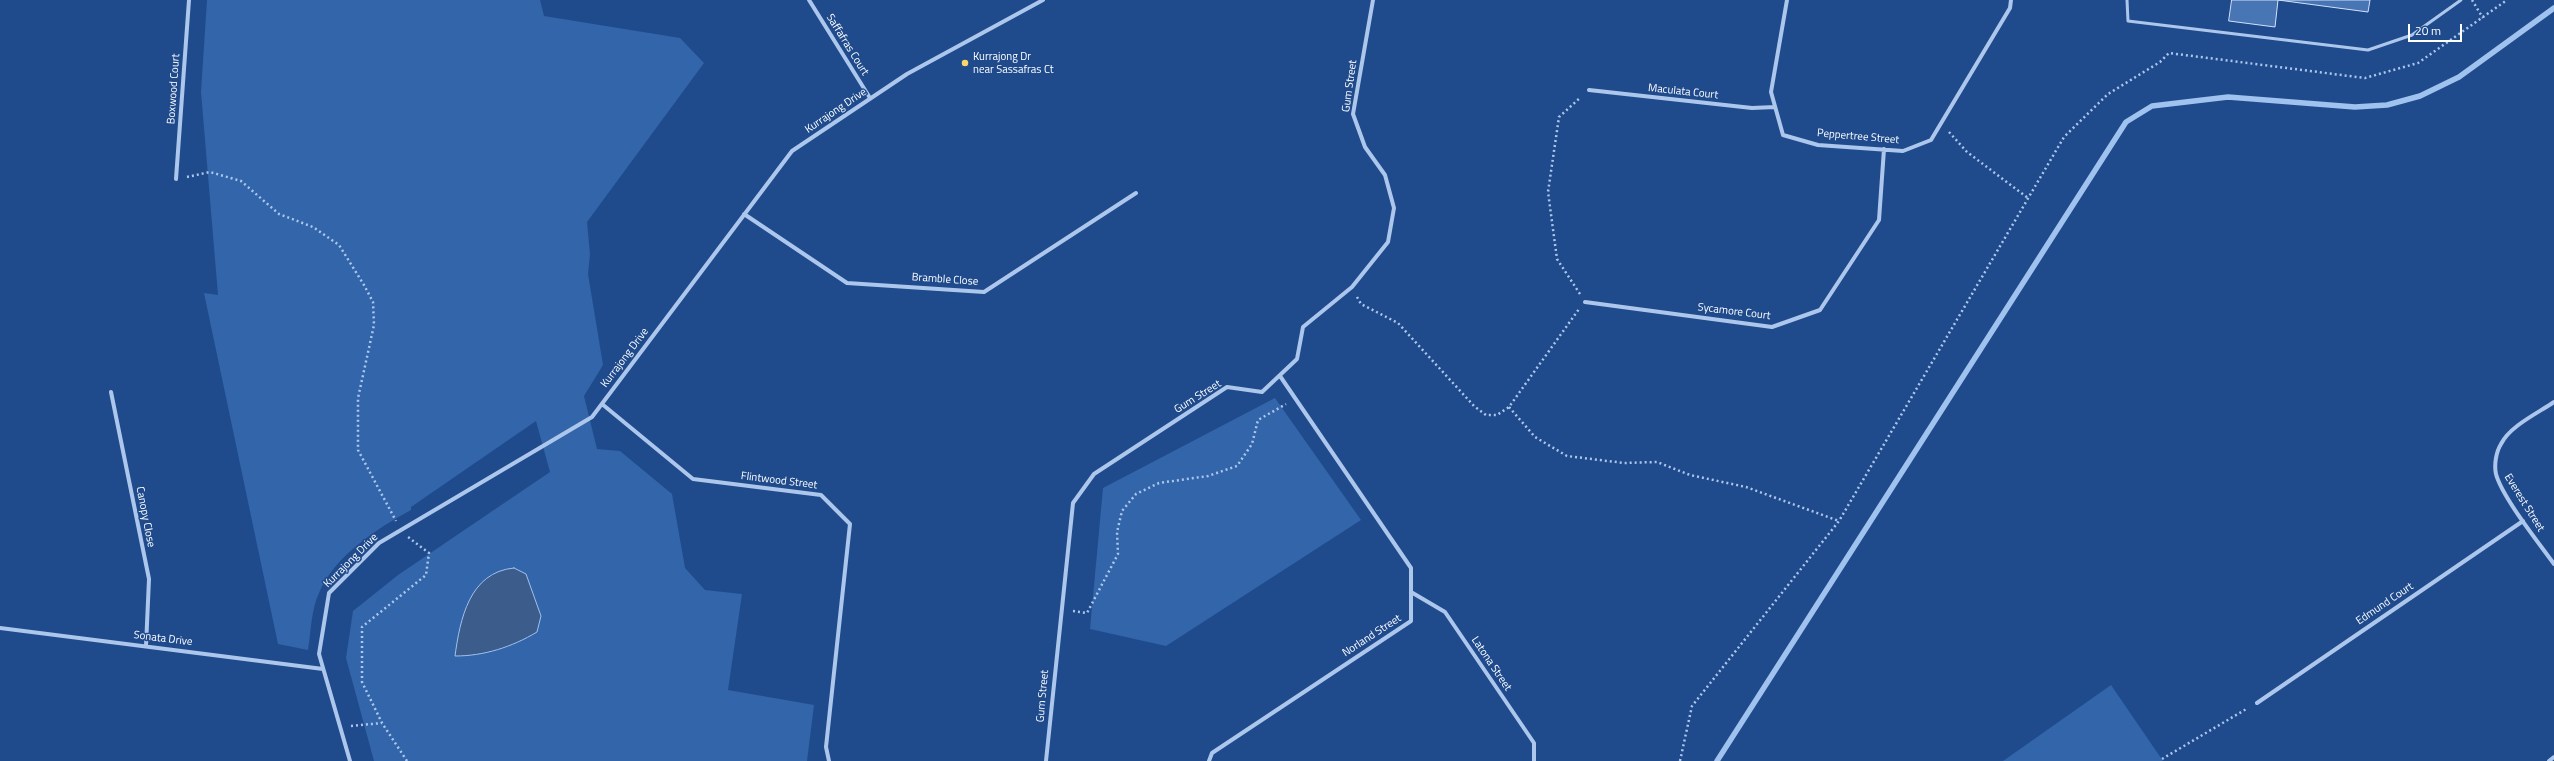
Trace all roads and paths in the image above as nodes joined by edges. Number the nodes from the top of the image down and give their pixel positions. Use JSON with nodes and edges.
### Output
{"nodes":[{"id":1,"x":190,"y":0,"type":"edge"},
{"id":2,"x":809,"y":0,"type":"edge"},
{"id":3,"x":1043,"y":0,"type":"edge"},
{"id":4,"x":1373,"y":0,"type":"edge"},
{"id":5,"x":1787,"y":0,"type":"edge"},
{"id":6,"x":2011,"y":0,"type":"edge"},
{"id":7,"x":2127,"y":0,"type":"edge"},
{"id":8,"x":2461,"y":0,"type":"edge"},
{"id":9,"x":2472,"y":0,"type":"edge"},
{"id":10,"x":2507,"y":0,"type":"edge"},
{"id":11,"x":2483,"y":18,"type":"junction"},
{"id":12,"x":1589,"y":90,"type":"joint"},
{"id":13,"x":870,"y":98,"type":"junction"},
{"id":14,"x":1775,"y":108,"type":"junction"},
{"id":15,"x":1941,"y":123,"type":"junction"},
{"id":16,"x":1884,"y":149,"type":"junction"},
{"id":17,"x":176,"y":179,"type":"joint"},
{"id":18,"x":1136,"y":193,"type":"dead end"},
{"id":19,"x":2028,"y":198,"type":"junction"},
{"id":20,"x":744,"y":214,"type":"junction"},
{"id":21,"x":1352,"y":287,"type":"junction"},
{"id":22,"x":1585,"y":302,"type":"junction"},
{"id":23,"x":1280,"y":376,"type":"junction"},
{"id":24,"x":111,"y":392,"type":"dead end"},
{"id":25,"x":1296,"y":399,"type":"junction"},
{"id":26,"x":2554,"y":402,"type":"edge"},
{"id":27,"x":602,"y":404,"type":"junction"},
{"id":28,"x":1509,"y":407,"type":"junction"},
{"id":29,"x":1838,"y":521,"type":"junction"},
{"id":30,"x":2522,"y":521,"type":"junction"},
{"id":31,"x":400,"y":531,"type":"junction"},
{"id":32,"x":2554,"y":564,"type":"edge"},
{"id":33,"x":1411,"y":592,"type":"junction"},
{"id":34,"x":1060,"y":609,"type":"junction"},
{"id":35,"x":0,"y":628,"type":"edge"},
{"id":36,"x":146,"y":646,"type":"junction"},
{"id":37,"x":323,"y":669,"type":"junction"},
{"id":38,"x":2257,"y":703,"type":"joint"},
{"id":39,"x":382,"y":723,"type":"junction"},
{"id":40,"x":340,"y":727,"type":"junction"},
{"id":41,"x":2554,"y":757,"type":"edge"},
{"id":42,"x":2162,"y":759,"type":"dead end"},
{"id":43,"x":350,"y":761,"type":"edge"},
{"id":44,"x":407,"y":761,"type":"edge"},
{"id":45,"x":829,"y":761,"type":"edge"},
{"id":46,"x":1046,"y":761,"type":"edge"},
{"id":47,"x":1209,"y":761,"type":"edge"},
{"id":48,"x":1534,"y":761,"type":"edge"},
{"id":49,"x":1680,"y":761,"type":"edge"},
{"id":50,"x":2549,"y":761,"type":"edge"}],
"edges":[{"from":1,"to":17,"type":"street","name":"Boxwood Court"},
{"from":2,"to":13,"type":"street","name":"Saffafras Court"},
{"from":3,"to":13,"type":"street","name":"Kurrajong Drive"},
{"from":4,"to":21,"type":"street","name":"Gum Street"},
{"from":5,"to":14,"type":"street","name":"Peppertree Street"},
{"from":6,"to":15,"type":"street","name":"Peppertree Street"},
{"from":7,"to":8,"type":"lane"},
{"from":9,"to":11,"type":"path"},
{"from":10,"to":11,"type":"path"},
{"from":11,"to":19,"type":"path"},
{"from":12,"to":14,"type":"street","name":"Maculata Court"},
{"from":12,"to":22,"type":"path"},
{"from":13,"to":20,"type":"street","name":"Kurrajong Drive"},
{"from":14,"to":16,"type":"street","name":"Peppertree Street"},
{"from":15,"to":16,"type":"street","name":"Peppertree Street"},
{"from":15,"to":19,"type":"path"},
{"from":16,"to":22,"type":"street","name":"Sycamore Court"},
{"from":17,"to":31,"type":"path"},
{"from":18,"to":20,"type":"street","name":"Bramble Close"},
{"from":19,"to":29,"type":"path"},
{"from":20,"to":27,"type":"street","name":"Kurrajong Drive"},
{"from":21,"to":23,"type":"street","name":"Gum Street"},
{"from":21,"to":28,"type":"path"},
{"from":22,"to":28,"type":"path"},
{"from":23,"to":25,"type":"street","name":"Norland Street"},
{"from":23,"to":34,"type":"street","name":"Gum Street"},
{"from":24,"to":36,"type":"street","name":"Canopy Close"},
{"from":25,"to":33,"type":"street","name":"Norland Street"},
{"from":25,"to":34,"type":"path"},
{"from":26,"to":30,"type":"street","name":"Everest Street"},
{"from":27,"to":31,"type":"street","name":"Kurrajong Drive"},
{"from":27,"to":45,"type":"street","name":"Flintwood Street"},
{"from":28,"to":29,"type":"path"},
{"from":29,"to":49,"type":"path"},
{"from":30,"to":32,"type":"street","name":"Everest Street"},
{"from":30,"to":38,"type":"street","name":"Edmund Court"},
{"from":31,"to":37,"type":"street","name":"Kurrajong Drive"},
{"from":31,"to":39,"type":"path"},
{"from":33,"to":47,"type":"street","name":"Norland Street"},
{"from":33,"to":48,"type":"street","name":"Latona Street"},
{"from":34,"to":46,"type":"street","name":"Gum Street"},
{"from":35,"to":36,"type":"street","name":"Sonata Drive"},
{"from":36,"to":37,"type":"street","name":"Sonata Drive"},
{"from":37,"to":40,"type":"street","name":"Kurrajong Drive"},
{"from":38,"to":42,"type":"path"},
{"from":39,"to":40,"type":"path"},
{"from":39,"to":44,"type":"path"},
{"from":40,"to":43,"type":"street","name":"Kurrajong Drive"},
{"from":41,"to":50,"type":"street"}]}
